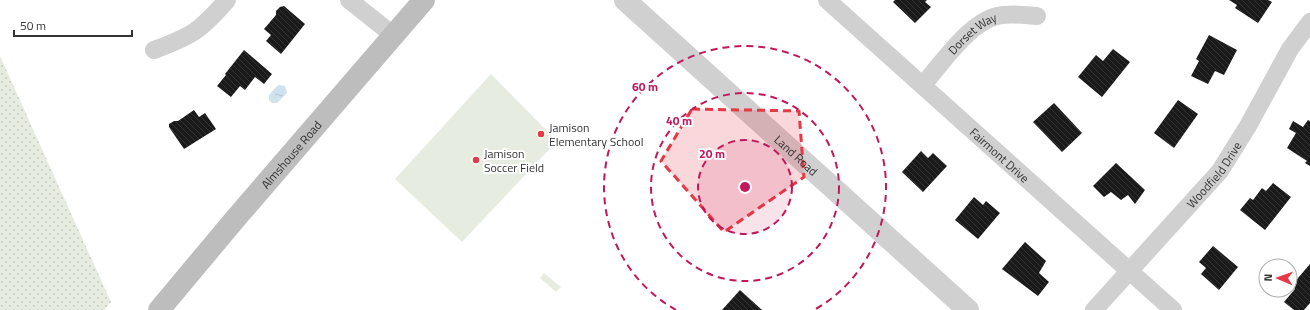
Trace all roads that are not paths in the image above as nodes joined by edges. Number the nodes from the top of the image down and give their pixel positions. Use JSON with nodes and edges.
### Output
{"nodes":[{"id":1,"x":227,"y":0,"type":"edge"},
{"id":2,"x":349,"y":0,"type":"edge"},
{"id":3,"x":424,"y":0,"type":"edge"},
{"id":4,"x":625,"y":0,"type":"edge"},
{"id":5,"x":827,"y":0,"type":"edge"},
{"id":6,"x":1037,"y":16,"type":"dead end"},
{"id":7,"x":1310,"y":22,"type":"edge"},
{"id":8,"x":393,"y":36,"type":"junction"},
{"id":9,"x":154,"y":50,"type":"dead end"},
{"id":10,"x":923,"y":85,"type":"junction"},
{"id":11,"x":1130,"y":271,"type":"junction"},
{"id":12,"x":160,"y":310,"type":"edge"},
{"id":13,"x":968,"y":310,"type":"edge"},
{"id":14,"x":1094,"y":310,"type":"edge"},
{"id":15,"x":1173,"y":310,"type":"edge"}],
"edges":[{"from":1,"to":9,"type":"street"},
{"from":2,"to":8,"type":"street"},
{"from":3,"to":8,"type":"main road","name":"Almshouse Road"},
{"from":4,"to":13,"type":"street","name":"Land Road"},
{"from":5,"to":10,"type":"street","name":"Fairmont Drive"},
{"from":6,"to":10,"type":"street","name":"Dorset Way"},
{"from":7,"to":11,"type":"street","name":"Woodfield Drive"},
{"from":8,"to":12,"type":"main road","name":"Almshouse Road"},
{"from":10,"to":11,"type":"street","name":"Fairmont Drive"},
{"from":11,"to":14,"type":"street","name":"Woodfield Drive"},
{"from":11,"to":15,"type":"street","name":"Fairmont Drive"}]}
